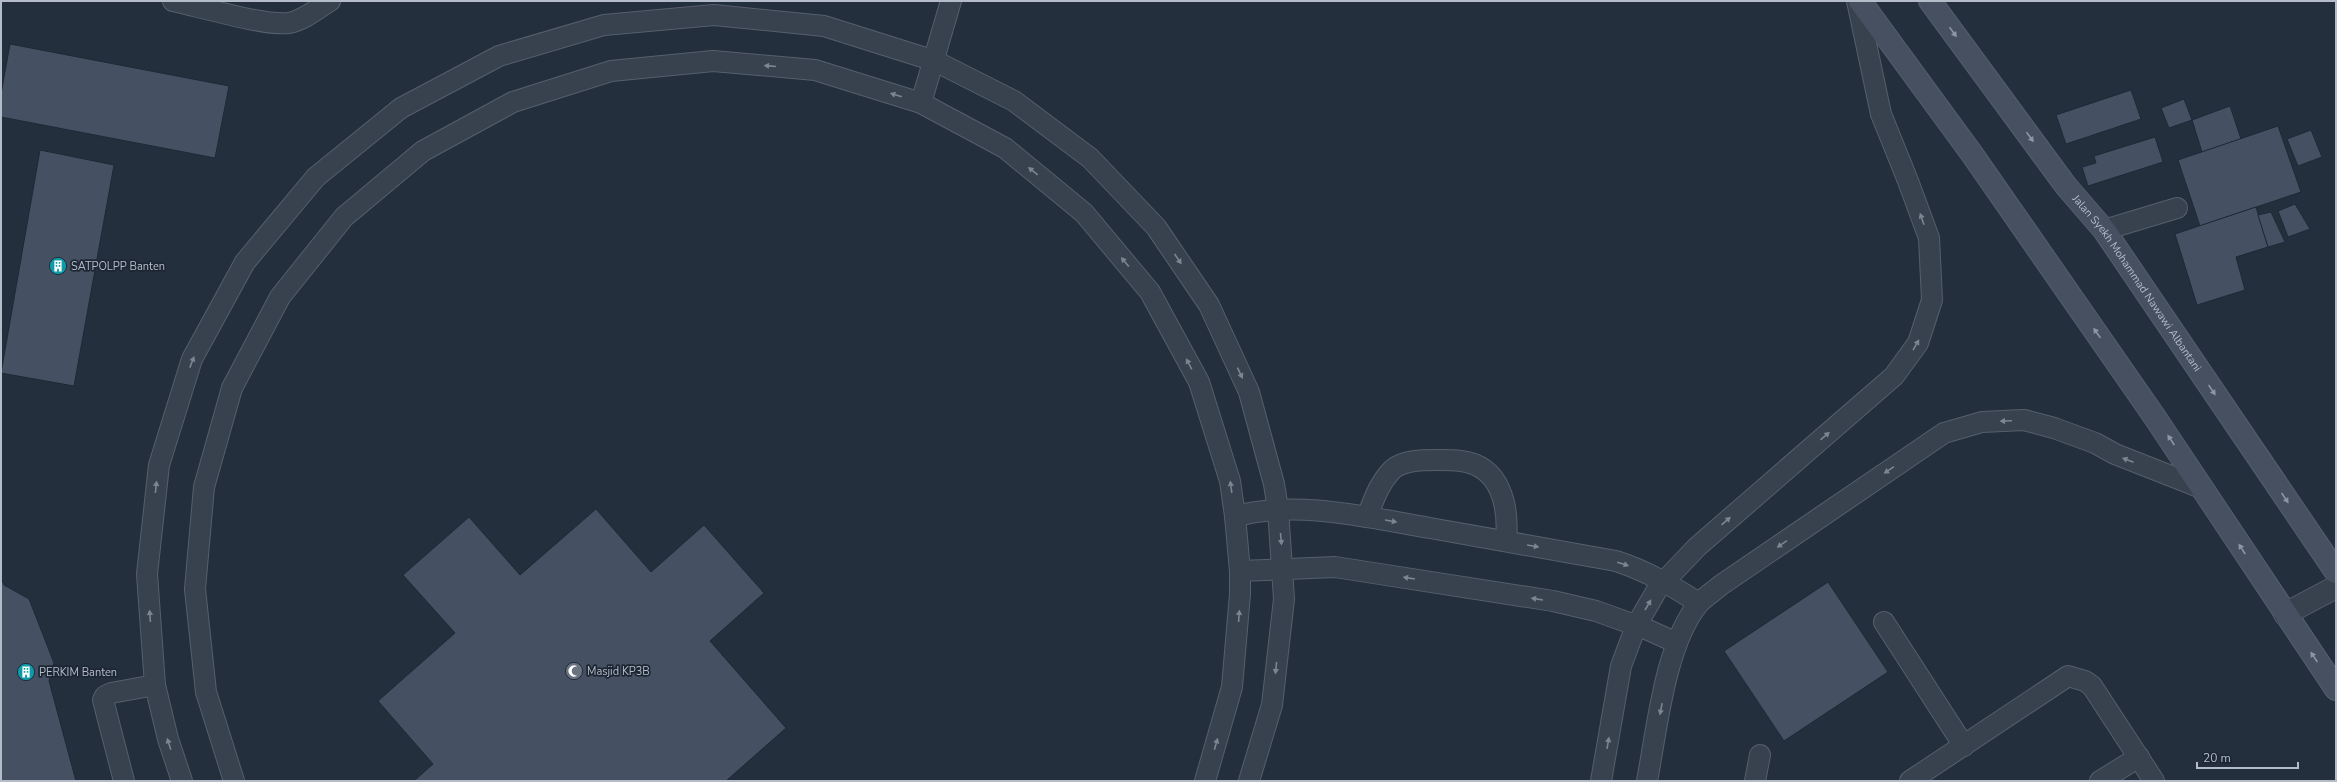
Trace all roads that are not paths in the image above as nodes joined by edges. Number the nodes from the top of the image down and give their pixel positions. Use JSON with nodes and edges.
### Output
{"nodes":[{"id":1,"x":173,"y":1,"type":"edge"},
{"id":2,"x":330,"y":1,"type":"edge"},
{"id":3,"x":951,"y":1,"type":"edge"},
{"id":4,"x":1857,"y":1,"type":"edge"},
{"id":5,"x":1860,"y":1,"type":"edge"},
{"id":6,"x":1930,"y":1,"type":"edge"},
{"id":7,"x":935,"y":61,"type":"junction"},
{"id":8,"x":921,"y":104,"type":"junction"},
{"id":9,"x":2177,"y":208,"type":"dead end"},
{"id":10,"x":2104,"y":230,"type":"junction"},
{"id":11,"x":2204,"y":489,"type":"junction"},
{"id":12,"x":1278,"y":509,"type":"junction"},
{"id":13,"x":1234,"y":516,"type":"junction"},
{"id":14,"x":1367,"y":517,"type":"junction"},
{"id":15,"x":1506,"y":542,"type":"junction"},
{"id":16,"x":1283,"y":568,"type":"junction"},
{"id":17,"x":1240,"y":571,"type":"junction"},
{"id":18,"x":2336,"y":572,"type":"edge"},
{"id":19,"x":1664,"y":581,"type":"junction"},
{"id":20,"x":2336,"y":587,"type":"edge"},
{"id":21,"x":1699,"y":603,"type":"junction"},
{"id":22,"x":2285,"y":614,"type":"junction"},
{"id":23,"x":1884,"y":622,"type":"dead end"},
{"id":24,"x":1636,"y":626,"type":"junction"},
{"id":25,"x":1676,"y":643,"type":"junction"},
{"id":26,"x":155,"y":685,"type":"junction"},
{"id":27,"x":2336,"y":689,"type":"edge"},
{"id":28,"x":1964,"y":746,"type":"junction"},
{"id":29,"x":1760,"y":755,"type":"dead end"},
{"id":30,"x":2139,"y":757,"type":"junction"},
{"id":31,"x":124,"y":781,"type":"edge"},
{"id":32,"x":182,"y":781,"type":"edge"},
{"id":33,"x":234,"y":781,"type":"edge"},
{"id":34,"x":1205,"y":781,"type":"edge"},
{"id":35,"x":1249,"y":781,"type":"edge"},
{"id":36,"x":1601,"y":781,"type":"edge"},
{"id":37,"x":1647,"y":781,"type":"edge"},
{"id":38,"x":1755,"y":781,"type":"edge"},
{"id":39,"x":1910,"y":781,"type":"edge"},
{"id":40,"x":2100,"y":781,"type":"edge"},
{"id":41,"x":2154,"y":781,"type":"edge"}],
"edges":[{"from":1,"to":2,"type":"lane"},
{"from":3,"to":7,"type":"lane"},
{"from":19,"to":4,"type":"lane","one_way":true},
{"from":11,"to":5,"type":"main road","one_way":true},
{"from":6,"to":10,"type":"main road","name":"Jalan Syekh Mohammad Nawawi Albantani","one_way":true},
{"from":7,"to":8,"type":"lane"},
{"from":7,"to":12,"type":"lane","one_way":true},
{"from":26,"to":7,"type":"lane","one_way":true},
{"from":13,"to":8,"type":"lane","one_way":true},
{"from":8,"to":33,"type":"lane","one_way":true},
{"from":9,"to":10,"type":"lane"},
{"from":10,"to":18,"type":"main road","name":"Jalan Syekh Mohammad Nawawi Albantani","one_way":true},
{"from":11,"to":21,"type":"lane","one_way":true},
{"from":22,"to":11,"type":"main road","one_way":true},
{"from":12,"to":13,"type":"lane"},
{"from":12,"to":14,"type":"lane"},
{"from":12,"to":16,"type":"lane","one_way":true},
{"from":13,"to":17,"type":"lane"},
{"from":14,"to":15,"type":"lane","one_way":true},
{"from":14,"to":15,"type":"lane"},
{"from":15,"to":19,"type":"lane","one_way":true},
{"from":16,"to":17,"type":"lane"},
{"from":24,"to":16,"type":"lane","one_way":true},
{"from":16,"to":35,"type":"lane","one_way":true},
{"from":34,"to":17,"type":"lane","one_way":true},
{"from":19,"to":21,"type":"lane"},
{"from":24,"to":19,"type":"lane","one_way":true},
{"from":20,"to":22,"type":"street"},
{"from":21,"to":25,"type":"lane"},
{"from":27,"to":22,"type":"main road","one_way":true},
{"from":23,"to":28,"type":"lane"},
{"from":24,"to":25,"type":"lane"},
{"from":36,"to":24,"type":"lane","one_way":true},
{"from":25,"to":37,"type":"lane","one_way":true},
{"from":26,"to":31,"type":"lane"},
{"from":32,"to":26,"type":"lane","one_way":true},
{"from":28,"to":30,"type":"lane"},
{"from":28,"to":39,"type":"lane"},
{"from":29,"to":38,"type":"lane"},
{"from":30,"to":40,"type":"lane"},
{"from":30,"to":41,"type":"lane"}]}
